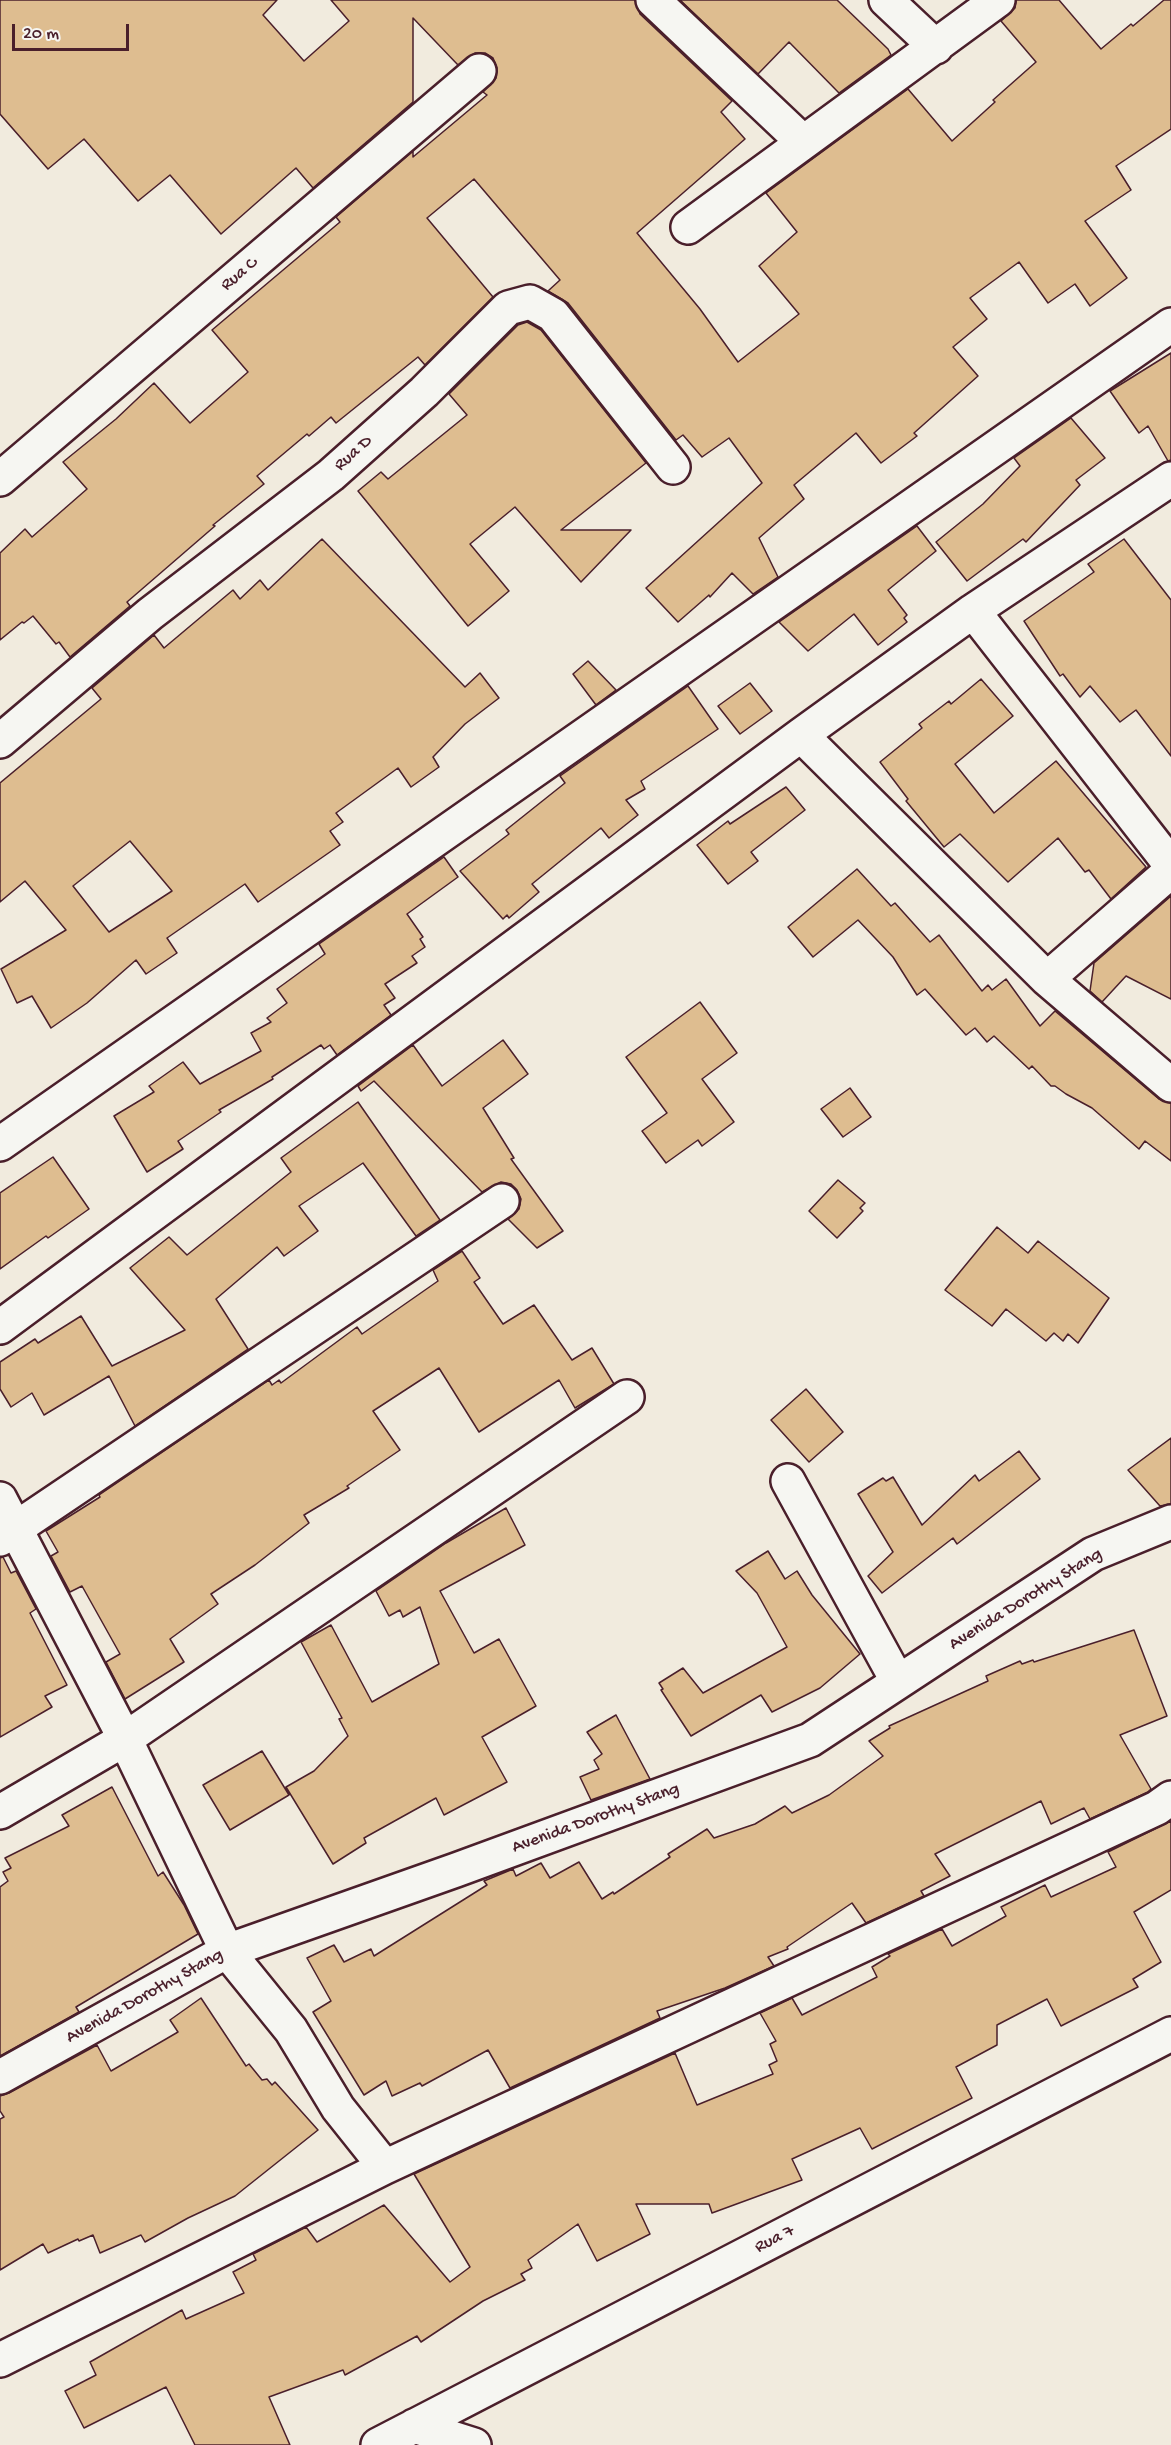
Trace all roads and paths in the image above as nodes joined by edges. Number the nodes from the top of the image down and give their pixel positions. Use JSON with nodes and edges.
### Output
{"nodes":[{"id":1,"x":652,"y":0,"type":"edge"},
{"id":2,"x":886,"y":0,"type":"edge"},
{"id":3,"x":998,"y":0,"type":"edge"},
{"id":4,"x":936,"y":47,"type":"junction"},
{"id":5,"x":479,"y":71,"type":"dead end"},
{"id":6,"x":803,"y":142,"type":"junction"},
{"id":7,"x":688,"y":227,"type":"dead end"},
{"id":8,"x":1171,"y":325,"type":"edge"},
{"id":9,"x":673,"y":467,"type":"dead end"},
{"id":10,"x":0,"y":479,"type":"edge"},
{"id":11,"x":1171,"y":479,"type":"edge"},
{"id":12,"x":973,"y":611,"type":"junction"},
{"id":13,"x":801,"y":735,"type":"junction"},
{"id":14,"x":0,"y":741,"type":"edge"},
{"id":15,"x":1171,"y":865,"type":"edge"},
{"id":16,"x":1171,"y":871,"type":"edge"},
{"id":17,"x":1047,"y":979,"type":"junction"},
{"id":18,"x":1171,"y":1085,"type":"edge"},
{"id":19,"x":0,"y":1144,"type":"edge"},
{"id":20,"x":502,"y":1201,"type":"dead end"},
{"id":21,"x":0,"y":1327,"type":"edge"},
{"id":22,"x":627,"y":1397,"type":"dead end"},
{"id":23,"x":788,"y":1481,"type":"dead end"},
{"id":24,"x":0,"y":1499,"type":"edge"},
{"id":25,"x":1171,"y":1522,"type":"edge"},
{"id":26,"x":8,"y":1534,"type":"edge"},
{"id":27,"x":898,"y":1682,"type":"junction"},
{"id":28,"x":125,"y":1739,"type":"junction"},
{"id":29,"x":1171,"y":1798,"type":"edge"},
{"id":30,"x":0,"y":1812,"type":"edge"},
{"id":31,"x":227,"y":1951,"type":"junction"},
{"id":32,"x":1171,"y":2034,"type":"edge"},
{"id":33,"x":0,"y":2077,"type":"edge"},
{"id":34,"x":385,"y":2167,"type":"junction"},
{"id":35,"x":0,"y":2360,"type":"edge"},
{"id":36,"x":414,"y":2426,"type":"junction"},
{"id":37,"x":378,"y":2445,"type":"edge"},
{"id":38,"x":474,"y":2445,"type":"edge"}],
"edges":[{"from":1,"to":6,"type":"street"},
{"from":2,"to":4,"type":"street"},
{"from":3,"to":4,"type":"street"},
{"from":4,"to":6,"type":"street"},
{"from":5,"to":10,"type":"street","name":"Rua C"},
{"from":6,"to":7,"type":"street"},
{"from":8,"to":19,"type":"street"},
{"from":9,"to":14,"type":"street","name":"Rua D"},
{"from":11,"to":12,"type":"street"},
{"from":12,"to":13,"type":"street"},
{"from":12,"to":15,"type":"street"},
{"from":13,"to":17,"type":"street"},
{"from":13,"to":21,"type":"street"},
{"from":16,"to":17,"type":"street"},
{"from":17,"to":18,"type":"street"},
{"from":20,"to":26,"type":"street"},
{"from":22,"to":28,"type":"street"},
{"from":23,"to":27,"type":"street"},
{"from":24,"to":26,"type":"street"},
{"from":25,"to":27,"type":"street","name":"Avenida Dorothy Stang"},
{"from":26,"to":28,"type":"street"},
{"from":27,"to":31,"type":"street","name":"Avenida Dorothy Stang"},
{"from":28,"to":30,"type":"street"},
{"from":28,"to":31,"type":"street"},
{"from":29,"to":34,"type":"street"},
{"from":31,"to":33,"type":"street","name":"Avenida Dorothy Stang"},
{"from":31,"to":34,"type":"street"},
{"from":32,"to":36,"type":"street","name":"Rua 7"},
{"from":34,"to":35,"type":"street"},
{"from":36,"to":37,"type":"street","name":"Rua 7"},
{"from":36,"to":38,"type":"street"}]}
